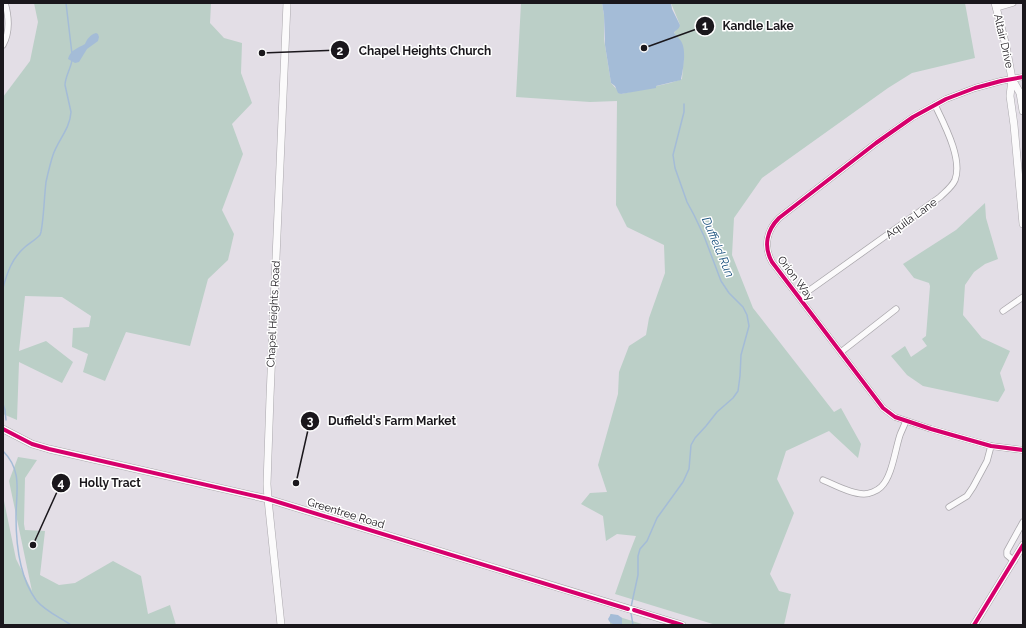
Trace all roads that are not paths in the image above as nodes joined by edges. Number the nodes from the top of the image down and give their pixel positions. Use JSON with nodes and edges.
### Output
{"nodes":[{"id":1,"x":5,"y":3,"type":"edge"},
{"id":2,"x":287,"y":3,"type":"edge"},
{"id":3,"x":1012,"y":3,"type":"edge"},
{"id":4,"x":996,"y":5,"type":"edge"},
{"id":5,"x":3,"y":45,"type":"edge"},
{"id":6,"x":1023,"y":77,"type":"edge"},
{"id":7,"x":1012,"y":79,"type":"junction"},
{"id":8,"x":935,"y":105,"type":"junction"},
{"id":9,"x":1023,"y":111,"type":"edge"},
{"id":10,"x":1023,"y":224,"type":"edge"},
{"id":11,"x":1023,"y":297,"type":"edge"},
{"id":12,"x":800,"y":298,"type":"junction"},
{"id":13,"x":896,"y":309,"type":"dead end"},
{"id":14,"x":1003,"y":311,"type":"dead end"},
{"id":15,"x":841,"y":352,"type":"junction"},
{"id":16,"x":906,"y":421,"type":"junction"},
{"id":17,"x":3,"y":429,"type":"edge"},
{"id":18,"x":992,"y":446,"type":"junction"},
{"id":19,"x":1023,"y":450,"type":"edge"},
{"id":20,"x":823,"y":480,"type":"dead end"},
{"id":21,"x":268,"y":498,"type":"junction"},
{"id":22,"x":950,"y":507,"type":"dead end"},
{"id":23,"x":1023,"y":522,"type":"edge"},
{"id":24,"x":1023,"y":545,"type":"edge"},
{"id":25,"x":1014,"y":561,"type":"junction"},
{"id":26,"x":281,"y":625,"type":"edge"},
{"id":27,"x":682,"y":625,"type":"edge"},
{"id":28,"x":974,"y":625,"type":"edge"}],
"edges":[{"from":1,"to":5,"type":"street"},
{"from":2,"to":21,"type":"street","name":"Chapel Heights Road"},
{"from":3,"to":4,"type":"street"},
{"from":4,"to":7,"type":"street","name":"Altair Drive"},
{"from":6,"to":7,"type":"street","name":"Orion Way"},
{"from":7,"to":8,"type":"street","name":"Orion Way"},
{"from":7,"to":9,"type":"street","name":"Altair Drive"},
{"from":7,"to":10,"type":"street","name":"Altair Drive"},
{"from":8,"to":12,"type":"street","name":"Aquila Lane"},
{"from":8,"to":12,"type":"street","name":"Orion Way"},
{"from":11,"to":14,"type":"street"},
{"from":12,"to":15,"type":"street","name":"Orion Way"},
{"from":13,"to":15,"type":"street"},
{"from":15,"to":16,"type":"street","name":"Orion Way"},
{"from":16,"to":18,"type":"street","name":"Orion Way"},
{"from":16,"to":20,"type":"street"},
{"from":17,"to":21,"type":"street","name":"Greentree Road"},
{"from":18,"to":19,"type":"street","name":"Orion Way"},
{"from":18,"to":22,"type":"street"},
{"from":21,"to":26,"type":"street","name":"Chapel Heights Road"},
{"from":21,"to":27,"type":"street","name":"Greentree Road"},
{"from":23,"to":25,"type":"street"},
{"from":24,"to":25,"type":"street"},
{"from":25,"to":28,"type":"street"}]}
